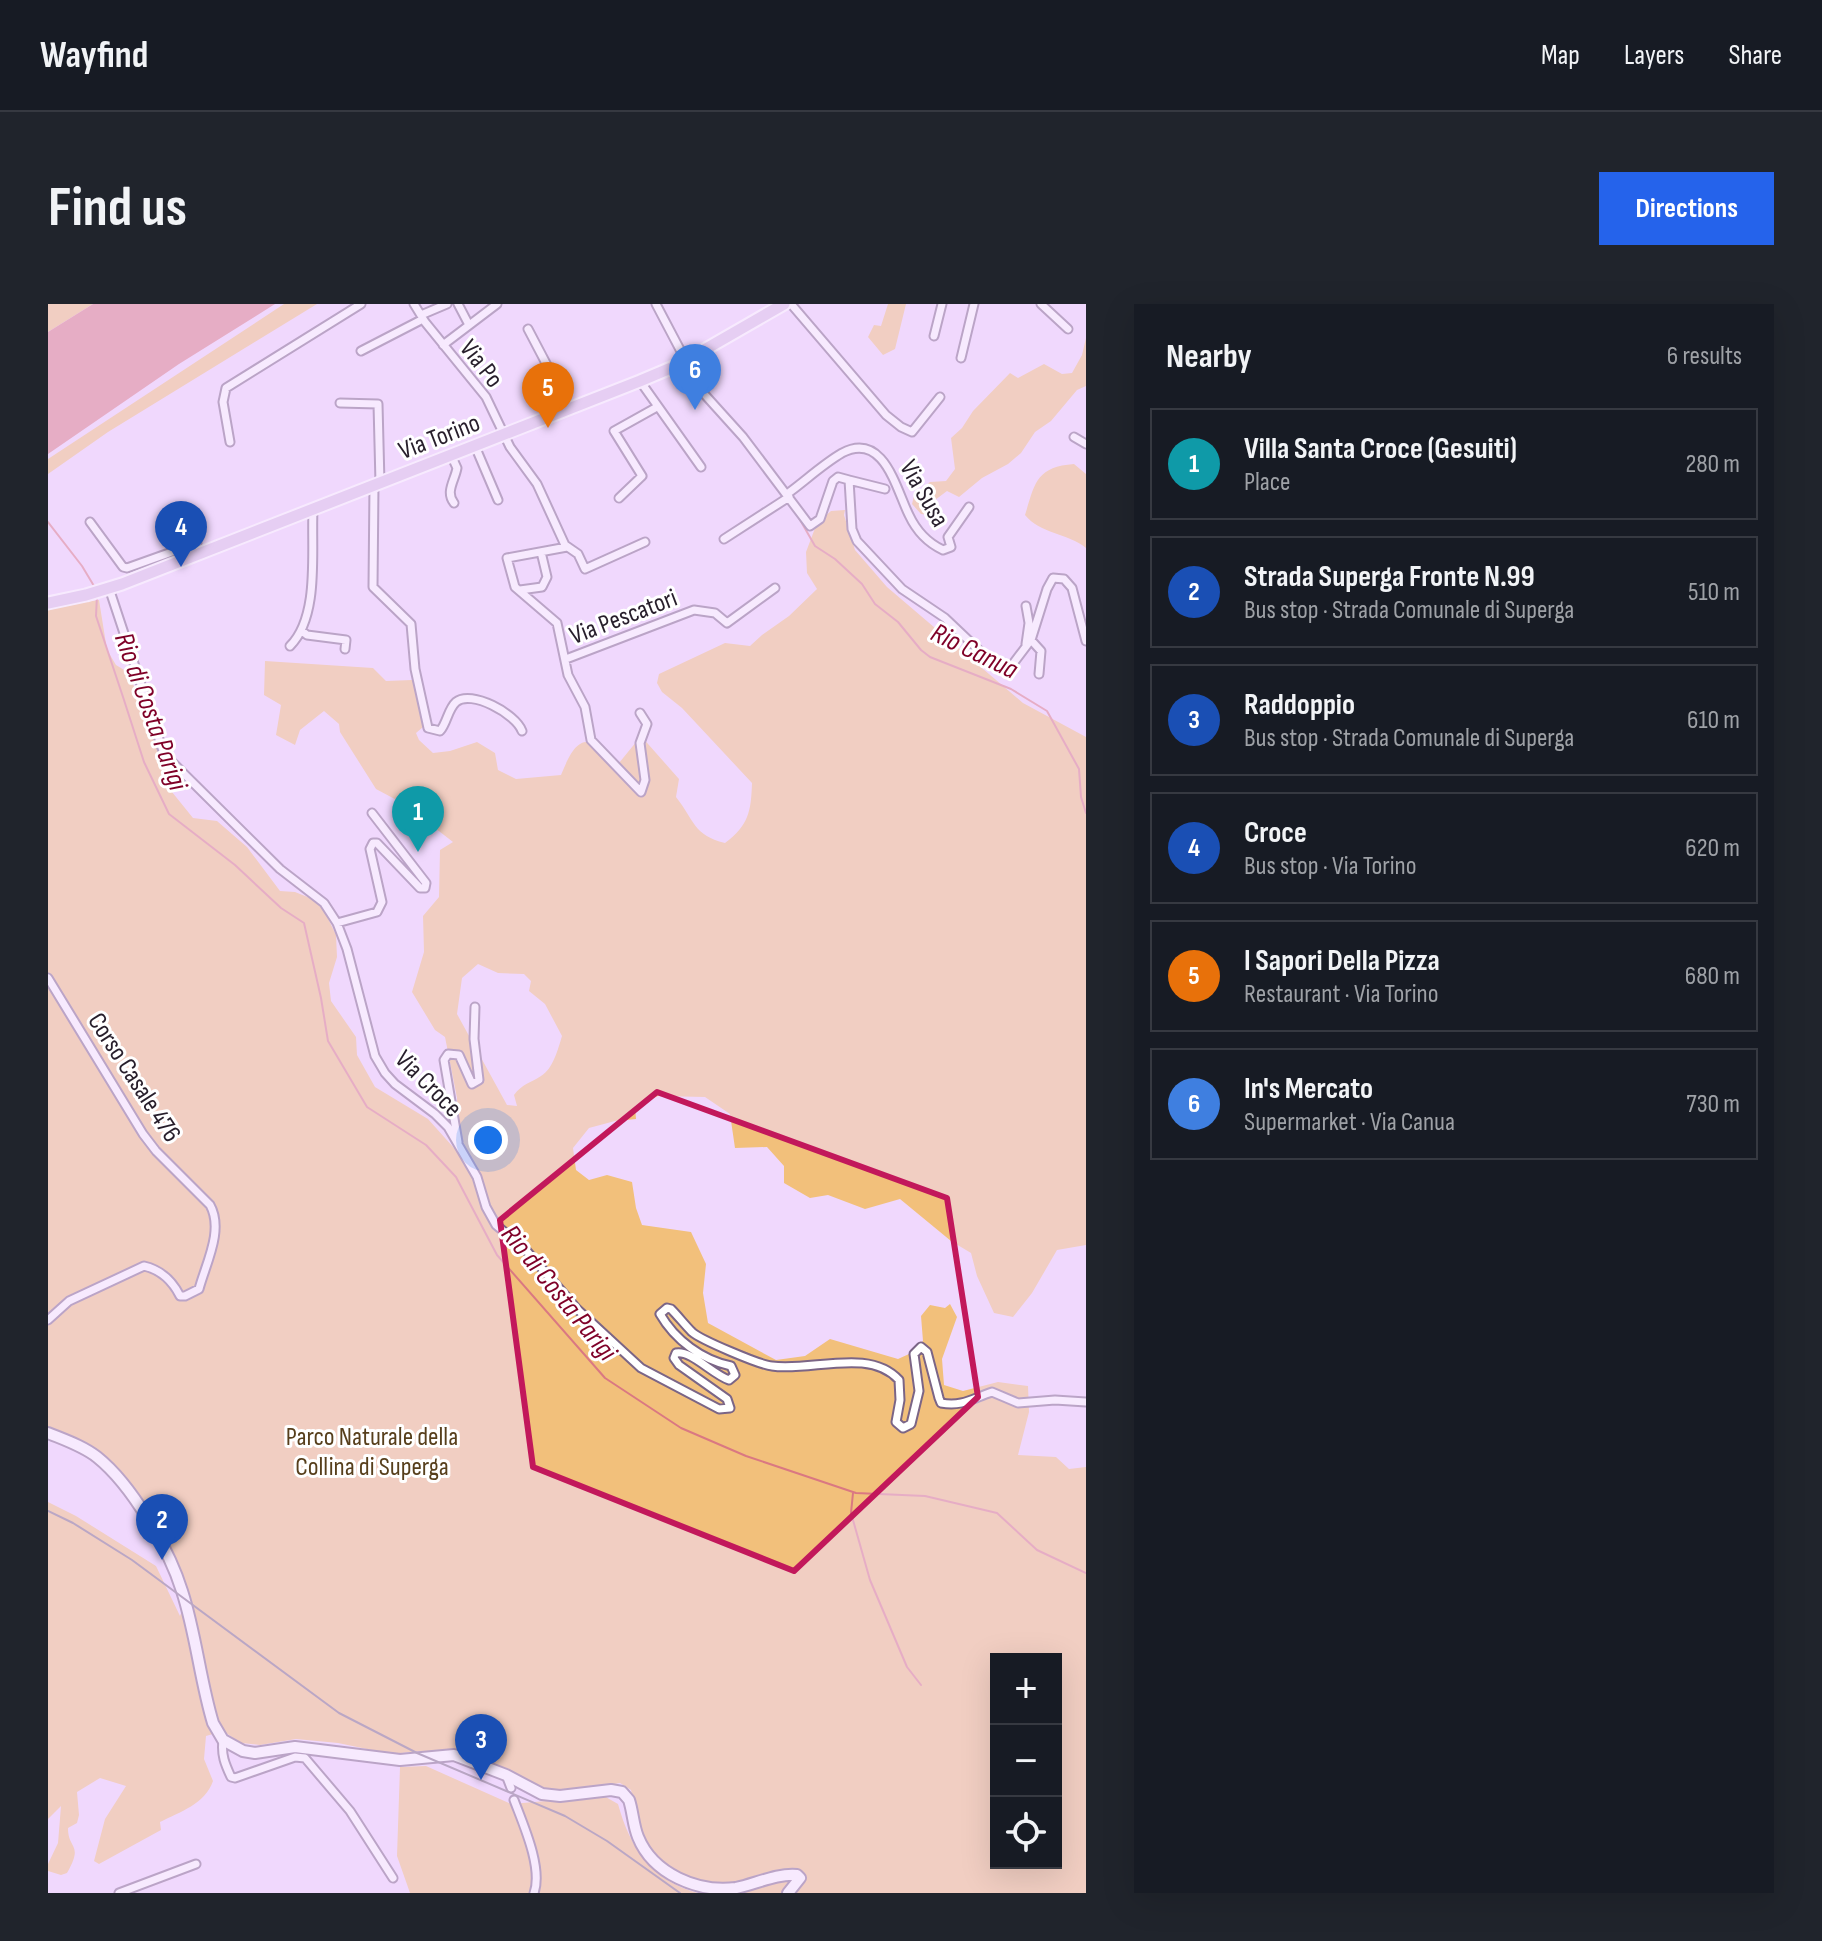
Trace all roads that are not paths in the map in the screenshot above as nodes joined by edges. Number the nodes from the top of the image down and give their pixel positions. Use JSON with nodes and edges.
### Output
{"nodes":[{"id":1,"x":361,"y":304,"type":"edge"},
{"id":2,"x":447,"y":304,"type":"edge"},
{"id":3,"x":458,"y":304,"type":"edge"},
{"id":4,"x":497,"y":304,"type":"edge"},
{"id":5,"x":656,"y":304,"type":"edge"},
{"id":6,"x":784,"y":304,"type":"edge"},
{"id":7,"x":791,"y":304,"type":"edge"},
{"id":8,"x":942,"y":304,"type":"edge"},
{"id":9,"x":974,"y":304,"type":"edge"},
{"id":10,"x":1041,"y":304,"type":"edge"},
{"id":11,"x":420,"y":311,"type":"edge"},
{"id":12,"x":469,"y":325,"type":"junction"},
{"id":13,"x":528,"y":329,"type":"dead end"},
{"id":14,"x":1068,"y":329,"type":"dead end"},
{"id":15,"x":934,"y":336,"type":"dead end"},
{"id":16,"x":443,"y":345,"type":"junction"},
{"id":17,"x":361,"y":351,"type":"dead end"},
{"id":18,"x":961,"y":358,"type":"dead end"},
{"id":19,"x":682,"y":363,"type":"junction"},
{"id":20,"x":640,"y":381,"type":"junction"},
{"id":21,"x":940,"y":397,"type":"dead end"},
{"id":22,"x":340,"y":403,"type":"dead end"},
{"id":23,"x":657,"y":407,"type":"junction"},
{"id":24,"x":570,"y":409,"type":"junction"},
{"id":25,"x":506,"y":434,"type":"junction"},
{"id":26,"x":1074,"y":437,"type":"dead end"},
{"id":27,"x":230,"y":442,"type":"dead end"},
{"id":28,"x":1086,"y":444,"type":"edge"},
{"id":29,"x":475,"y":446,"type":"junction"},
{"id":30,"x":451,"y":455,"type":"junction"},
{"id":31,"x":701,"y":467,"type":"dead end"},
{"id":32,"x":849,"y":480,"type":"junction"},
{"id":33,"x":377,"y":484,"type":"junction"},
{"id":34,"x":885,"y":489,"type":"dead end"},
{"id":35,"x":788,"y":495,"type":"junction"},
{"id":36,"x":619,"y":498,"type":"dead end"},
{"id":37,"x":498,"y":500,"type":"dead end"},
{"id":38,"x":454,"y":503,"type":"dead end"},
{"id":39,"x":969,"y":507,"type":"dead end"},
{"id":40,"x":313,"y":510,"type":"junction"},
{"id":41,"x":90,"y":522,"type":"dead end"},
{"id":42,"x":724,"y":539,"type":"dead end"},
{"id":43,"x":645,"y":542,"type":"dead end"},
{"id":44,"x":197,"y":543,"type":"dead end"},
{"id":45,"x":567,"y":547,"type":"junction"},
{"id":46,"x":541,"y":552,"type":"junction"},
{"id":47,"x":174,"y":558,"type":"junction"},
{"id":48,"x":775,"y":588,"type":"dead end"},
{"id":49,"x":520,"y":590,"type":"junction"},
{"id":50,"x":102,"y":591,"type":"junction"},
{"id":51,"x":48,"y":603,"type":"edge"},
{"id":52,"x":1026,"y":606,"type":"dead end"},
{"id":53,"x":302,"y":631,"type":"junction"},
{"id":54,"x":1086,"y":641,"type":"edge"},
{"id":55,"x":1028,"y":643,"type":"junction"},
{"id":56,"x":290,"y":646,"type":"dead end"},
{"id":57,"x":345,"y":649,"type":"dead end"},
{"id":58,"x":566,"y":659,"type":"junction"},
{"id":59,"x":1039,"y":674,"type":"dead end"},
{"id":60,"x":640,"y":713,"type":"dead end"},
{"id":61,"x":522,"y":731,"type":"dead end"},
{"id":62,"x":372,"y":813,"type":"dead end"},
{"id":63,"x":337,"y":923,"type":"junction"},
{"id":64,"x":48,"y":978,"type":"edge"},
{"id":65,"x":475,"y":1007,"type":"dead end"},
{"id":66,"x":457,"y":1145,"type":"junction"},
{"id":67,"x":48,"y":1320,"type":"edge"},
{"id":68,"x":1086,"y":1402,"type":"edge"},
{"id":69,"x":48,"y":1433,"type":"edge"},
{"id":70,"x":223,"y":1740,"type":"junction"},
{"id":71,"x":506,"y":1775,"type":"junction"},
{"id":72,"x":511,"y":1788,"type":"dead end"},
{"id":73,"x":514,"y":1800,"type":"dead end"},
{"id":74,"x":196,"y":1864,"type":"dead end"},
{"id":75,"x":393,"y":1878,"type":"dead end"},
{"id":76,"x":119,"y":1893,"type":"edge"},
{"id":77,"x":534,"y":1893,"type":"edge"},
{"id":78,"x":788,"y":1893,"type":"edge"}],
"edges":[{"from":1,"to":27,"type":"street"},
{"from":2,"to":11,"type":"street"},
{"from":3,"to":12,"type":"street"},
{"from":4,"to":12,"type":"street"},
{"from":5,"to":19,"type":"street"},
{"from":6,"to":19,"type":"main road","name":"Via Torino"},
{"from":7,"to":21,"type":"street"},
{"from":8,"to":15,"type":"street"},
{"from":9,"to":18,"type":"street"},
{"from":10,"to":14,"type":"street"},
{"from":11,"to":16,"type":"street","name":"Via Po"},
{"from":11,"to":17,"type":"street"},
{"from":12,"to":16,"type":"street"},
{"from":13,"to":24,"type":"street"},
{"from":16,"to":25,"type":"street","name":"Via Po"},
{"from":19,"to":20,"type":"main road","name":"Via Torino"},
{"from":19,"to":35,"type":"street"},
{"from":20,"to":23,"type":"street"},
{"from":20,"to":24,"type":"main road","name":"Via Torino"},
{"from":22,"to":33,"type":"street"},
{"from":23,"to":31,"type":"street"},
{"from":23,"to":36,"type":"street"},
{"from":24,"to":25,"type":"main road","name":"Via Torino"},
{"from":25,"to":29,"type":"main road","name":"Via Torino"},
{"from":25,"to":45,"type":"street"},
{"from":26,"to":28,"type":"street"},
{"from":29,"to":30,"type":"main road","name":"Via Torino"},
{"from":29,"to":37,"type":"street"},
{"from":30,"to":33,"type":"main road","name":"Via Torino"},
{"from":30,"to":38,"type":"street"},
{"from":32,"to":34,"type":"street"},
{"from":32,"to":35,"type":"street"},
{"from":32,"to":55,"type":"street"},
{"from":33,"to":40,"type":"main road","name":"Via Torino"},
{"from":33,"to":61,"type":"street"},
{"from":35,"to":39,"type":"street","name":"Via Susa"},
{"from":35,"to":42,"type":"street"},
{"from":40,"to":47,"type":"main road","name":"Via Torino"},
{"from":40,"to":53,"type":"street"},
{"from":41,"to":47,"type":"street"},
{"from":43,"to":45,"type":"street"},
{"from":44,"to":47,"type":"street"},
{"from":45,"to":46,"type":"street"},
{"from":46,"to":49,"type":"street"},
{"from":46,"to":49,"type":"street"},
{"from":47,"to":50,"type":"main road","name":"Via Torino"},
{"from":48,"to":58,"type":"street","name":"Via Pescatori"},
{"from":49,"to":58,"type":"street","name":"Via Pescatori"},
{"from":50,"to":51,"type":"main road","name":"Via Torino"},
{"from":50,"to":63,"type":"street","name":"Via Croce"},
{"from":52,"to":55,"type":"street"},
{"from":53,"to":56,"type":"street"},
{"from":53,"to":57,"type":"street"},
{"from":54,"to":55,"type":"street"},
{"from":55,"to":59,"type":"street"},
{"from":58,"to":60,"type":"street"},
{"from":62,"to":63,"type":"street"},
{"from":63,"to":66,"type":"street","name":"Via Croce"},
{"from":64,"to":67,"type":"street","name":"Corso Casale 476"},
{"from":65,"to":66,"type":"street"},
{"from":66,"to":68,"type":"street","name":"Via Croce"},
{"from":69,"to":70,"type":"street"},
{"from":70,"to":71,"type":"street"},
{"from":70,"to":75,"type":"street"},
{"from":71,"to":72,"type":"street"},
{"from":71,"to":78,"type":"street"},
{"from":73,"to":77,"type":"street"},
{"from":74,"to":76,"type":"street"}]}
